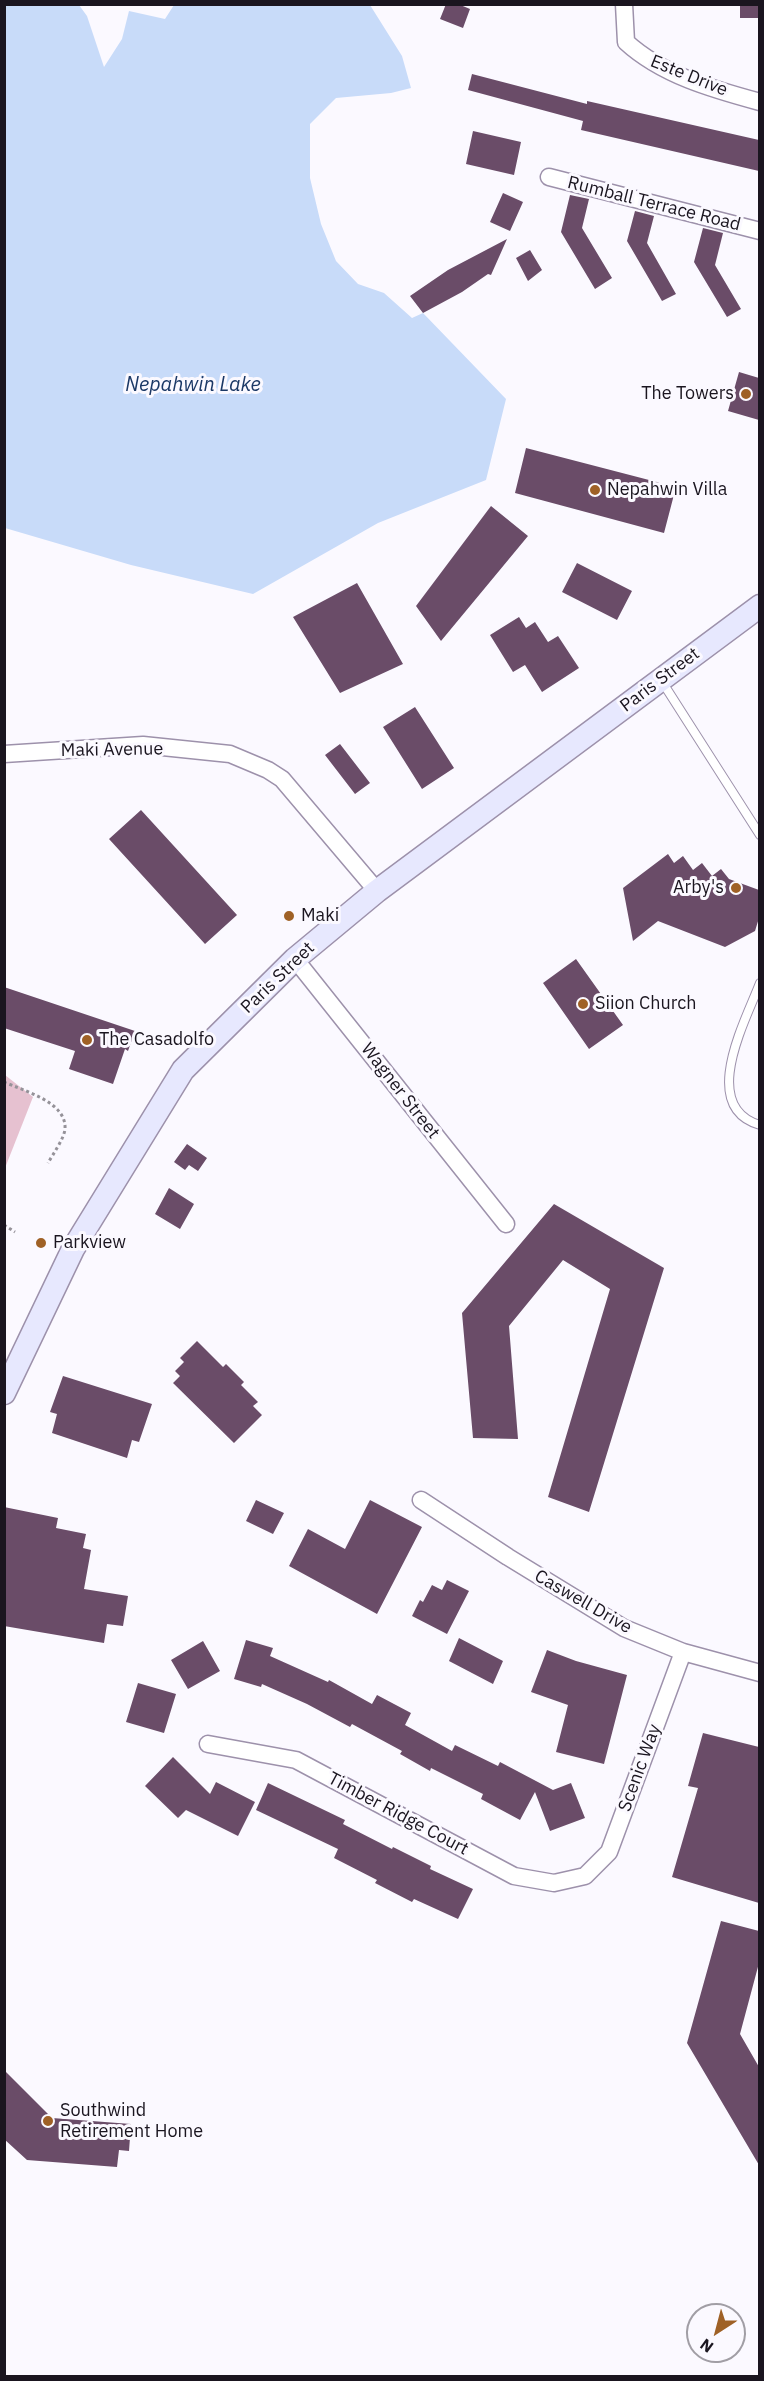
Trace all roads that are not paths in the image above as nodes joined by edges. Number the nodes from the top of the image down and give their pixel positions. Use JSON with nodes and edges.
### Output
{"nodes":[{"id":1,"x":624,"y":4,"type":"edge"},
{"id":2,"x":759,"y":102,"type":"edge"},
{"id":3,"x":549,"y":177,"type":"dead end"},
{"id":4,"x":759,"y":231,"type":"edge"},
{"id":5,"x":759,"y":606,"type":"edge"},
{"id":6,"x":660,"y":680,"type":"junction"},
{"id":7,"x":4,"y":754,"type":"edge"},
{"id":8,"x":759,"y":834,"type":"edge"},
{"id":9,"x":377,"y":891,"type":"junction"},
{"id":10,"x":295,"y":959,"type":"junction"},
{"id":11,"x":759,"y":983,"type":"edge"},
{"id":12,"x":759,"y":1125,"type":"edge"},
{"id":13,"x":506,"y":1224,"type":"dead end"},
{"id":14,"x":4,"y":1393,"type":"edge"},
{"id":15,"x":421,"y":1500,"type":"dead end"},
{"id":16,"x":683,"y":1652,"type":"junction"},
{"id":17,"x":759,"y":1674,"type":"edge"},
{"id":18,"x":208,"y":1744,"type":"dead end"},
{"id":19,"x":585,"y":1876,"type":"joint"}],
"edges":[{"from":1,"to":2,"type":"street","name":"Este Drive"},
{"from":3,"to":4,"type":"street","name":"Rumball Terrace Road"},
{"from":5,"to":6,"type":"main road","name":"Paris Street"},
{"from":6,"to":8,"type":"lane"},
{"from":6,"to":9,"type":"main road","name":"Paris Street"},
{"from":7,"to":9,"type":"street","name":"Maki Avenue"},
{"from":9,"to":10,"type":"main road","name":"Paris Street"},
{"from":10,"to":13,"type":"street","name":"Wagner Street"},
{"from":10,"to":14,"type":"main road","name":"Paris Street"},
{"from":11,"to":12,"type":"lane"},
{"from":15,"to":16,"type":"street","name":"Caswell Drive"},
{"from":16,"to":17,"type":"street","name":"Caswell Drive"},
{"from":16,"to":19,"type":"street","name":"Scenic Way"},
{"from":18,"to":19,"type":"street","name":"Timber Ridge Court"}]}
